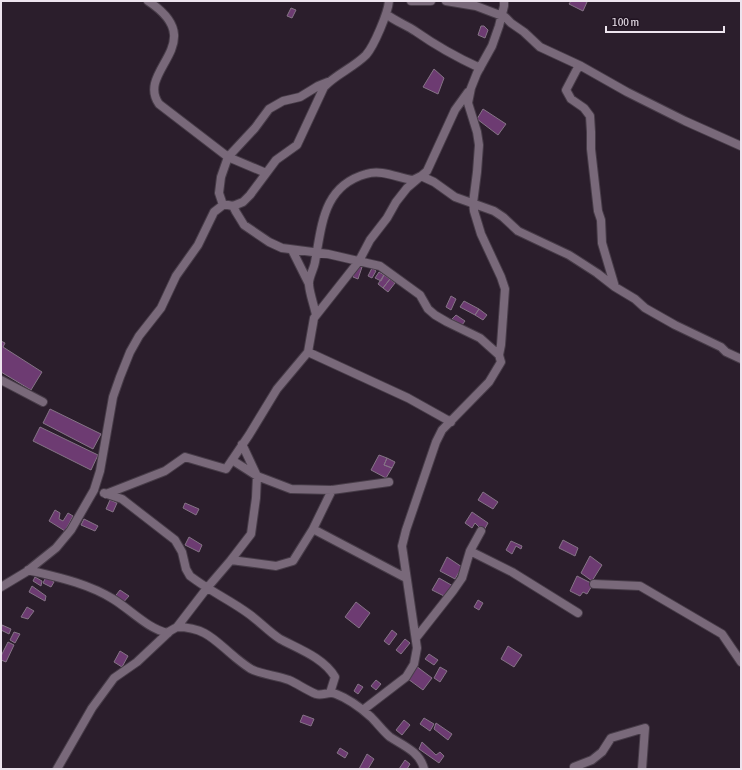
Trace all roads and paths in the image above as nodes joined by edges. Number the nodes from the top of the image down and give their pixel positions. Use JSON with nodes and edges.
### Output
{"nodes":[{"id":1,"x":148,"y":1,"type":"edge"},
{"id":2,"x":391,"y":1,"type":"edge"},
{"id":3,"x":411,"y":1,"type":"edge"},
{"id":4,"x":432,"y":1,"type":"edge"},
{"id":5,"x":446,"y":1,"type":"edge"},
{"id":6,"x":504,"y":1,"type":"edge"},
{"id":7,"x":386,"y":14,"type":"junction"},
{"id":8,"x":502,"y":16,"type":"junction"},
{"id":9,"x":581,"y":66,"type":"junction"},
{"id":10,"x":480,"y":68,"type":"junction"},
{"id":11,"x":329,"y":82,"type":"junction"},
{"id":12,"x":465,"y":102,"type":"junction"},
{"id":13,"x":741,"y":146,"type":"edge"},
{"id":14,"x":228,"y":157,"type":"junction"},
{"id":15,"x":266,"y":173,"type":"junction"},
{"id":16,"x":421,"y":176,"type":"junction"},
{"id":17,"x":473,"y":203,"type":"junction"},
{"id":18,"x":222,"y":205,"type":"junction"},
{"id":19,"x":233,"y":206,"type":"junction"},
{"id":20,"x":292,"y":250,"type":"junction"},
{"id":21,"x":317,"y":253,"type":"junction"},
{"id":22,"x":359,"y":261,"type":"junction"},
{"id":23,"x":309,"y":284,"type":"junction"},
{"id":24,"x":615,"y":287,"type":"junction"},
{"id":25,"x":316,"y":315,"type":"junction"},
{"id":26,"x":308,"y":352,"type":"junction"},
{"id":27,"x":499,"y":354,"type":"junction"},
{"id":28,"x":741,"y":359,"type":"edge"},
{"id":29,"x":1,"y":380,"type":"edge"},
{"id":30,"x":43,"y":402,"type":"dead end"},
{"id":31,"x":450,"y":422,"type":"junction"},
{"id":32,"x":242,"y":444,"type":"junction"},
{"id":33,"x":232,"y":460,"type":"junction"},
{"id":34,"x":257,"y":476,"type":"junction"},
{"id":35,"x":389,"y":482,"type":"dead end"},
{"id":36,"x":94,"y":490,"type":"junction"},
{"id":37,"x":332,"y":490,"type":"junction"},
{"id":38,"x":106,"y":494,"type":"junction"},
{"id":39,"x":313,"y":529,"type":"junction"},
{"id":40,"x":481,"y":531,"type":"dead end"},
{"id":41,"x":470,"y":551,"type":"junction"},
{"id":42,"x":231,"y":560,"type":"junction"},
{"id":43,"x":28,"y":570,"type":"junction"},
{"id":44,"x":406,"y":578,"type":"junction"},
{"id":45,"x":594,"y":584,"type":"dead end"},
{"id":46,"x":1,"y":587,"type":"edge"},
{"id":47,"x":207,"y":588,"type":"junction"},
{"id":48,"x":578,"y":613,"type":"dead end"},
{"id":49,"x":177,"y":627,"type":"junction"},
{"id":50,"x":158,"y":630,"type":"junction"},
{"id":51,"x":168,"y":632,"type":"junction"},
{"id":52,"x":416,"y":638,"type":"junction"},
{"id":53,"x":160,"y":640,"type":"junction"},
{"id":54,"x":741,"y":662,"type":"edge"},
{"id":55,"x":330,"y":693,"type":"junction"},
{"id":56,"x":363,"y":710,"type":"junction"},
{"id":57,"x":571,"y":768,"type":"edge"},
{"id":58,"x":57,"y":769,"type":"edge"},
{"id":59,"x":424,"y":769,"type":"edge"},
{"id":60,"x":582,"y":769,"type":"edge"},
{"id":61,"x":642,"y":769,"type":"edge"}],
"edges":[{"from":1,"to":14,"type":"street"},
{"from":2,"to":7,"type":"street"},
{"from":3,"to":4,"type":"street"},
{"from":5,"to":8,"type":"street"},
{"from":6,"to":8,"type":"street"},
{"from":7,"to":10,"type":"street"},
{"from":7,"to":11,"type":"street"},
{"from":8,"to":9,"type":"street"},
{"from":8,"to":10,"type":"street"},
{"from":9,"to":13,"type":"street"},
{"from":9,"to":24,"type":"street"},
{"from":10,"to":12,"type":"street"},
{"from":11,"to":14,"type":"street"},
{"from":11,"to":15,"type":"street"},
{"from":12,"to":16,"type":"street"},
{"from":12,"to":17,"type":"street"},
{"from":14,"to":15,"type":"street"},
{"from":14,"to":18,"type":"street"},
{"from":15,"to":19,"type":"street"},
{"from":16,"to":17,"type":"street"},
{"from":16,"to":21,"type":"street"},
{"from":16,"to":22,"type":"street"},
{"from":17,"to":24,"type":"street"},
{"from":17,"to":27,"type":"street"},
{"from":18,"to":19,"type":"street"},
{"from":18,"to":36,"type":"street"},
{"from":19,"to":20,"type":"street"},
{"from":20,"to":21,"type":"street"},
{"from":20,"to":23,"type":"street"},
{"from":21,"to":22,"type":"street"},
{"from":21,"to":23,"type":"street"},
{"from":22,"to":25,"type":"street"},
{"from":22,"to":27,"type":"street"},
{"from":23,"to":25,"type":"street"},
{"from":24,"to":28,"type":"street"},
{"from":25,"to":26,"type":"street"},
{"from":26,"to":31,"type":"street"},
{"from":26,"to":32,"type":"street"},
{"from":27,"to":31,"type":"street"},
{"from":29,"to":30,"type":"street"},
{"from":31,"to":44,"type":"street"},
{"from":32,"to":33,"type":"street"},
{"from":32,"to":34,"type":"street"},
{"from":33,"to":34,"type":"street"},
{"from":33,"to":38,"type":"street"},
{"from":34,"to":37,"type":"street"},
{"from":34,"to":42,"type":"street"},
{"from":35,"to":37,"type":"street"},
{"from":36,"to":38,"type":"street"},
{"from":36,"to":43,"type":"street"},
{"from":37,"to":39,"type":"street"},
{"from":38,"to":47,"type":"street"},
{"from":39,"to":42,"type":"street"},
{"from":39,"to":44,"type":"street"},
{"from":40,"to":41,"type":"street"},
{"from":41,"to":48,"type":"street"},
{"from":41,"to":52,"type":"street"},
{"from":42,"to":47,"type":"street"},
{"from":43,"to":46,"type":"street"},
{"from":43,"to":50,"type":"street"},
{"from":44,"to":52,"type":"street"},
{"from":45,"to":54,"type":"street"},
{"from":47,"to":49,"type":"street"},
{"from":47,"to":55,"type":"street"},
{"from":49,"to":51,"type":"street"},
{"from":49,"to":55,"type":"street"},
{"from":50,"to":51,"type":"street"},
{"from":50,"to":53,"type":"street"},
{"from":51,"to":53,"type":"street"},
{"from":52,"to":56,"type":"street"},
{"from":53,"to":58,"type":"street"},
{"from":55,"to":56,"type":"street"},
{"from":56,"to":59,"type":"street"},
{"from":57,"to":60,"type":"street"},
{"from":57,"to":61,"type":"street"}]}
